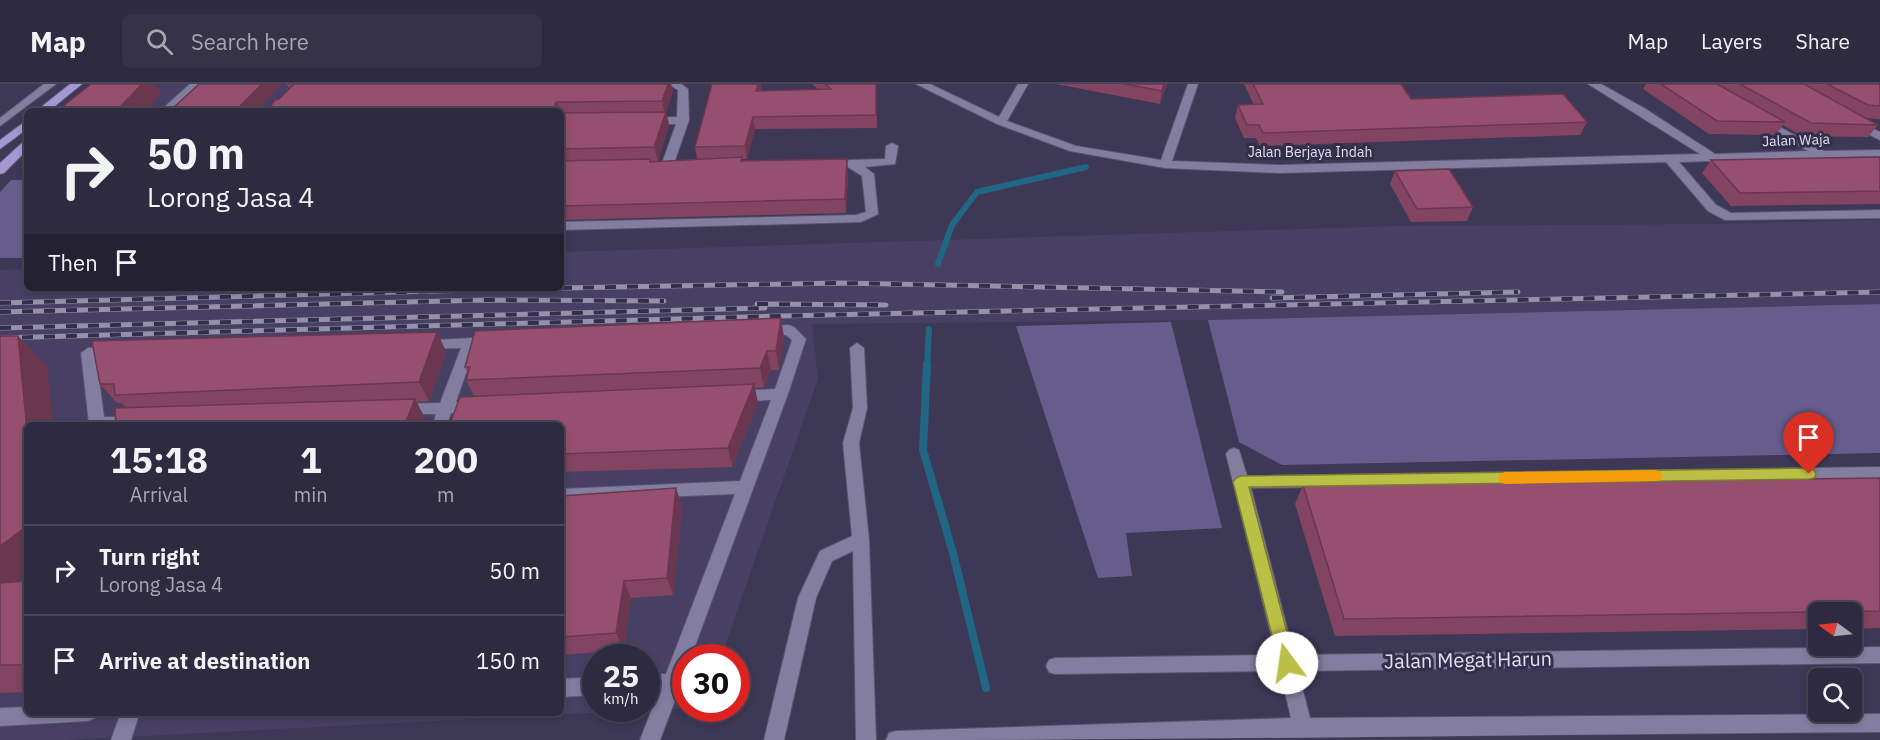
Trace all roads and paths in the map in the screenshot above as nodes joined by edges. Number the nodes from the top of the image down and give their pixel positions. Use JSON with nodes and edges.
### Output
{"nodes":[{"id":1,"x":51,"y":84,"type":"edge"},
{"id":2,"x":77,"y":84,"type":"edge"},
{"id":3,"x":196,"y":84,"type":"edge"},
{"id":4,"x":673,"y":84,"type":"edge"},
{"id":5,"x":921,"y":84,"type":"edge"},
{"id":6,"x":1023,"y":84,"type":"edge"},
{"id":7,"x":1193,"y":84,"type":"edge"},
{"id":8,"x":1593,"y":84,"type":"edge"},
{"id":9,"x":45,"y":108,"type":"edge"},
{"id":10,"x":169,"y":108,"type":"edge"},
{"id":11,"x":1748,"y":113,"type":"edge"},
{"id":12,"x":1841,"y":116,"type":"edge"},
{"id":13,"x":683,"y":120,"type":"junction"},
{"id":14,"x":639,"y":121,"type":"edge"},
{"id":15,"x":1001,"y":122,"type":"junction"},
{"id":16,"x":0,"y":123,"type":"edge"},
{"id":17,"x":24,"y":126,"type":"edge"},
{"id":18,"x":1880,"y":137,"type":"edge"},
{"id":19,"x":0,"y":146,"type":"edge"},
{"id":20,"x":892,"y":146,"type":"dead end"},
{"id":21,"x":24,"y":147,"type":"edge"},
{"id":22,"x":1880,"y":153,"type":"edge"},
{"id":23,"x":1821,"y":154,"type":"junction"},
{"id":24,"x":1713,"y":158,"type":"junction"},
{"id":25,"x":1670,"y":159,"type":"junction"},
{"id":26,"x":1165,"y":164,"type":"junction"},
{"id":27,"x":682,"y":166,"type":"edge"},
{"id":28,"x":0,"y":170,"type":"edge"},
{"id":29,"x":1880,"y":214,"type":"edge"},
{"id":30,"x":564,"y":226,"type":"edge"},
{"id":31,"x":742,"y":332,"type":"edge"},
{"id":32,"x":506,"y":341,"type":"edge"},
{"id":33,"x":470,"y":343,"type":"junction"},
{"id":34,"x":410,"y":344,"type":"edge"},
{"id":35,"x":857,"y":348,"type":"dead end"},
{"id":36,"x":124,"y":352,"type":"edge"},
{"id":37,"x":782,"y":394,"type":"junction"},
{"id":38,"x":722,"y":396,"type":"edge"},
{"id":39,"x":483,"y":406,"type":"edge"},
{"id":40,"x":448,"y":408,"type":"junction"},
{"id":41,"x":389,"y":411,"type":"edge"},
{"id":42,"x":155,"y":420,"type":"edge"},
{"id":43,"x":97,"y":422,"type":"edge"},
{"id":44,"x":126,"y":422,"type":"edge"},
{"id":45,"x":441,"y":422,"type":"edge"},
{"id":46,"x":1233,"y":454,"type":"dead end"},
{"id":47,"x":1880,"y":473,"type":"edge"},
{"id":48,"x":1241,"y":482,"type":"junction"},
{"id":49,"x":746,"y":487,"type":"junction"},
{"id":50,"x":564,"y":495,"type":"edge"},
{"id":51,"x":861,"y":540,"type":"junction"},
{"id":52,"x":687,"y":644,"type":"edge"},
{"id":53,"x":1880,"y":655,"type":"edge"},
{"id":54,"x":1287,"y":663,"type":"junction"},
{"id":55,"x":1055,"y":666,"type":"dead end"},
{"id":56,"x":672,"y":685,"type":"edge"},
{"id":57,"x":582,"y":687,"type":"edge"},
{"id":58,"x":564,"y":688,"type":"edge"},
{"id":59,"x":24,"y":716,"type":"edge"},
{"id":60,"x":130,"y":716,"type":"edge"},
{"id":61,"x":0,"y":717,"type":"edge"},
{"id":62,"x":1880,"y":723,"type":"edge"},
{"id":63,"x":1303,"y":727,"type":"junction"},
{"id":64,"x":1194,"y":735,"type":"edge"},
{"id":65,"x":121,"y":740,"type":"edge"},
{"id":66,"x":650,"y":740,"type":"edge"},
{"id":67,"x":774,"y":740,"type":"edge"},
{"id":68,"x":866,"y":740,"type":"edge"},
{"id":69,"x":896,"y":740,"type":"edge"}],
"edges":[{"from":1,"to":16,"type":"street"},
{"from":2,"to":9,"type":"main road"},
{"from":3,"to":10,"type":"street"},
{"from":4,"to":13,"type":"street"},
{"from":5,"to":15,"type":"street","name":"Jalan Berjaya Indah"},
{"from":6,"to":15,"type":"street"},
{"from":7,"to":26,"type":"street"},
{"from":8,"to":24,"type":"street"},
{"from":11,"to":23,"type":"street"},
{"from":12,"to":18,"type":"street"},
{"from":13,"to":14,"type":"street"},
{"from":13,"to":27,"type":"street"},
{"from":15,"to":26,"type":"street","name":"Jalan Berjaya Indah"},
{"from":17,"to":19,"type":"main road"},
{"from":20,"to":30,"type":"street"},
{"from":21,"to":28,"type":"main road"},
{"from":22,"to":23,"type":"street","name":"Jalan Waja"},
{"from":23,"to":24,"type":"street","name":"Jalan Waja"},
{"from":24,"to":25,"type":"street","name":"Jalan Berjaya Indah"},
{"from":25,"to":26,"type":"street","name":"Jalan Berjaya Indah"},
{"from":25,"to":29,"type":"street"},
{"from":31,"to":37,"type":"street"},
{"from":32,"to":33,"type":"street"},
{"from":33,"to":34,"type":"street"},
{"from":33,"to":40,"type":"street"},
{"from":35,"to":51,"type":"street"},
{"from":36,"to":43,"type":"street"},
{"from":37,"to":38,"type":"street"},
{"from":37,"to":49,"type":"street"},
{"from":39,"to":40,"type":"street"},
{"from":40,"to":41,"type":"street"},
{"from":40,"to":45,"type":"street"},
{"from":42,"to":44,"type":"street"},
{"from":46,"to":48,"type":"street"},
{"from":47,"to":48,"type":"street"},
{"from":48,"to":54,"type":"street"},
{"from":49,"to":50,"type":"street"},
{"from":49,"to":52,"type":"street"},
{"from":51,"to":67,"type":"street"},
{"from":51,"to":68,"type":"street"},
{"from":53,"to":54,"type":"street","name":"Jalan Megat Harun"},
{"from":54,"to":55,"type":"street","name":"Jalan Megat Harun"},
{"from":54,"to":63,"type":"street"},
{"from":56,"to":66,"type":"street"},
{"from":57,"to":58,"type":"street"},
{"from":59,"to":61,"type":"street"},
{"from":60,"to":65,"type":"street"},
{"from":62,"to":63,"type":"street"},
{"from":63,"to":64,"type":"street"},
{"from":64,"to":69,"type":"street"}]}
